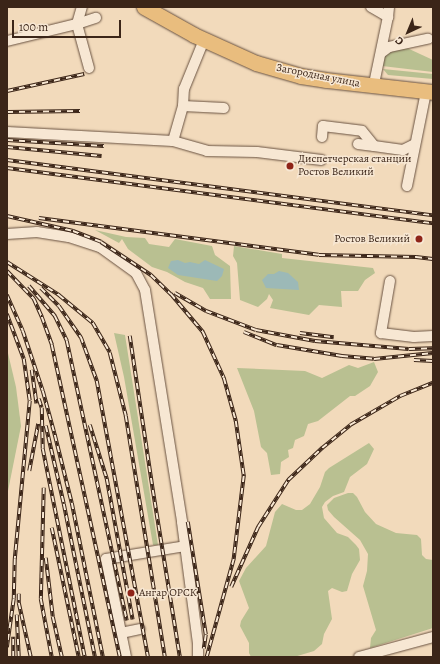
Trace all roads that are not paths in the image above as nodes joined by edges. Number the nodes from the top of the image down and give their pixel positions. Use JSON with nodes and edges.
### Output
{"nodes":[{"id":1,"x":82,"y":7,"type":"edge"},
{"id":2,"x":144,"y":7,"type":"edge"},
{"id":3,"x":160,"y":7,"type":"edge"},
{"id":4,"x":371,"y":7,"type":"edge"},
{"id":5,"x":388,"y":12,"type":"edge"},
{"id":6,"x":96,"y":18,"type":"dead end"},
{"id":7,"x":77,"y":24,"type":"junction"},
{"id":8,"x":428,"y":39,"type":"dead end"},
{"id":9,"x":204,"y":40,"type":"junction"},
{"id":10,"x":7,"y":41,"type":"edge"},
{"id":11,"x":381,"y":53,"type":"junction"},
{"id":12,"x":89,"y":68,"type":"dead end"},
{"id":13,"x":374,"y":79,"type":"junction"},
{"id":14,"x":431,"y":90,"type":"edge"},
{"id":15,"x":183,"y":106,"type":"junction"},
{"id":16,"x":224,"y":108,"type":"dead end"},
{"id":17,"x":7,"y":132,"type":"edge"},
{"id":18,"x":322,"y":137,"type":"dead end"},
{"id":19,"x":173,"y":141,"type":"junction"},
{"id":20,"x":358,"y":144,"type":"dead end"},
{"id":21,"x":415,"y":144,"type":"junction"},
{"id":22,"x":374,"y":146,"type":"junction"},
{"id":23,"x":322,"y":160,"type":"dead end"},
{"id":24,"x":406,"y":186,"type":"dead end"},
{"id":25,"x":7,"y":234,"type":"edge"},
{"id":26,"x":390,"y":281,"type":"dead end"},
{"id":27,"x":433,"y":336,"type":"edge"},
{"id":28,"x":185,"y":546,"type":"junction"},
{"id":29,"x":140,"y":629,"type":"dead end"},
{"id":30,"x":121,"y":633,"type":"junction"},
{"id":31,"x":433,"y":637,"type":"edge"},
{"id":32,"x":126,"y":657,"type":"edge"},
{"id":33,"x":198,"y":657,"type":"edge"},
{"id":34,"x":359,"y":657,"type":"edge"}],
"edges":[{"from":1,"to":7,"type":"street"},
{"from":2,"to":9,"type":"highway","name":"Загородная улица"},
{"from":3,"to":13,"type":"highway","name":"Загородная улица"},
{"from":4,"to":5,"type":"street"},
{"from":5,"to":11,"type":"street"},
{"from":6,"to":7,"type":"street"},
{"from":7,"to":10,"type":"street"},
{"from":7,"to":12,"type":"street"},
{"from":8,"to":11,"type":"street"},
{"from":9,"to":14,"type":"highway","name":"Загородная улица"},
{"from":9,"to":15,"type":"street"},
{"from":11,"to":13,"type":"street"},
{"from":13,"to":14,"type":"highway","name":"Загородная улица"},
{"from":14,"to":21,"type":"street"},
{"from":15,"to":16,"type":"street"},
{"from":15,"to":19,"type":"street"},
{"from":17,"to":19,"type":"street"},
{"from":18,"to":22,"type":"street"},
{"from":19,"to":23,"type":"street"},
{"from":20,"to":22,"type":"street"},
{"from":21,"to":22,"type":"street"},
{"from":21,"to":24,"type":"street"},
{"from":25,"to":28,"type":"street"},
{"from":26,"to":27,"type":"street"},
{"from":28,"to":30,"type":"street"},
{"from":28,"to":33,"type":"street"},
{"from":29,"to":30,"type":"street"},
{"from":30,"to":32,"type":"street"},
{"from":31,"to":34,"type":"street"}]}
